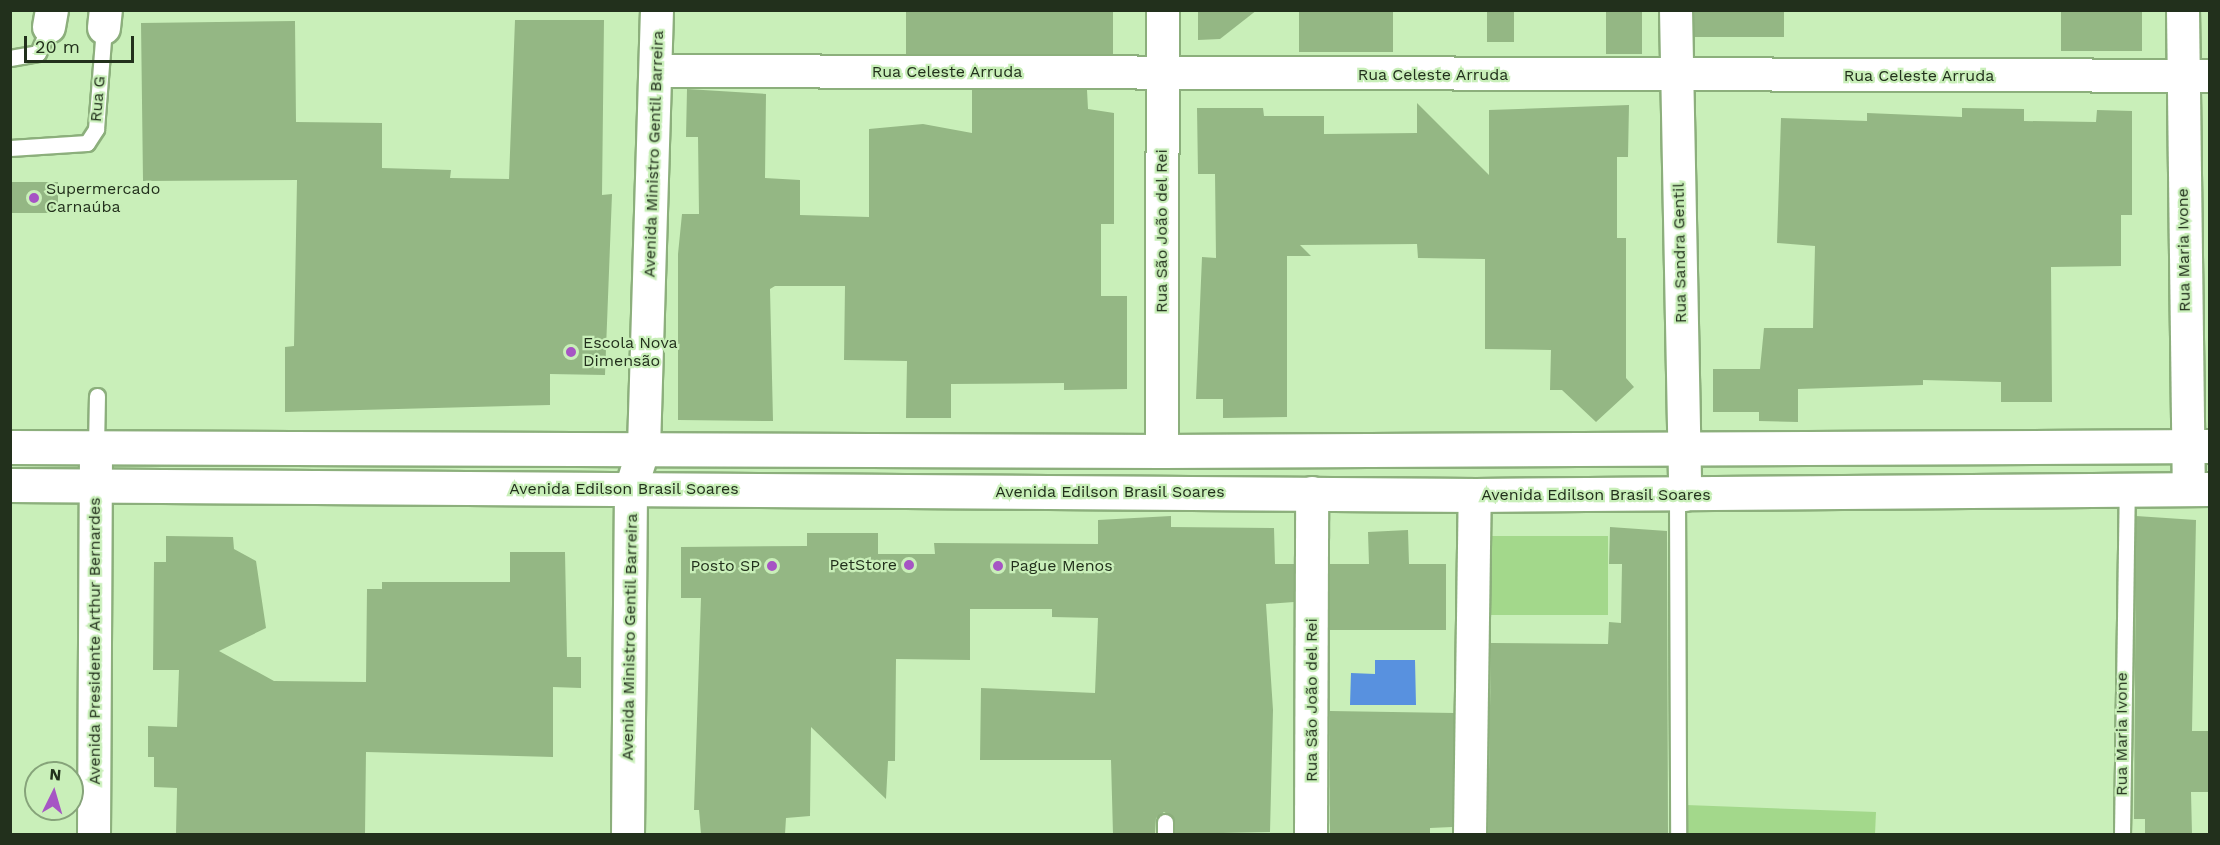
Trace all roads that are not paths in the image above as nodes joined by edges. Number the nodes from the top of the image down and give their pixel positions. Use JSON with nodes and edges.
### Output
{"nodes":[{"id":1,"x":657,"y":10,"type":"edge"},
{"id":2,"x":1163,"y":10,"type":"edge"},
{"id":3,"x":1676,"y":10,"type":"edge"},
{"id":4,"x":2183,"y":10,"type":"edge"},
{"id":5,"x":50,"y":19,"type":"edge"},
{"id":6,"x":105,"y":19,"type":"edge"},
{"id":7,"x":10,"y":58,"type":"edge"},
{"id":8,"x":657,"y":71,"type":"junction"},
{"id":9,"x":1163,"y":73,"type":"junction"},
{"id":10,"x":2195,"y":76,"type":"edge"},
{"id":11,"x":1675,"y":77,"type":"junction"},
{"id":12,"x":10,"y":148,"type":"edge"},
{"id":13,"x":97,"y":396,"type":"dead end"},
{"id":14,"x":2199,"y":446,"type":"edge"},
{"id":15,"x":10,"y":447,"type":"edge"},
{"id":16,"x":96,"y":447,"type":"junction"},
{"id":17,"x":1684,"y":447,"type":"junction"},
{"id":18,"x":644,"y":448,"type":"junction"},
{"id":19,"x":1162,"y":451,"type":"junction"},
{"id":20,"x":10,"y":485,"type":"edge"},
{"id":21,"x":96,"y":486,"type":"junction"},
{"id":22,"x":631,"y":489,"type":"junction"},
{"id":23,"x":2199,"y":489,"type":"edge"},
{"id":24,"x":2127,"y":490,"type":"junction"},
{"id":25,"x":1312,"y":493,"type":"junction"},
{"id":26,"x":1475,"y":495,"type":"junction"},
{"id":27,"x":1681,"y":495,"type":"junction"},
{"id":28,"x":94,"y":834,"type":"edge"},
{"id":29,"x":628,"y":834,"type":"edge"},
{"id":30,"x":1311,"y":834,"type":"edge"},
{"id":31,"x":1470,"y":834,"type":"edge"},
{"id":32,"x":1678,"y":834,"type":"edge"},
{"id":33,"x":2122,"y":834,"type":"edge"}],
"edges":[{"from":1,"to":8,"type":"street","name":"Avenida Ministro Gentil Barreira"},
{"from":2,"to":9,"type":"street","name":"Rua São João del Rei"},
{"from":3,"to":11,"type":"street","name":"Rua Sandra Gentil"},
{"from":4,"to":10,"type":"street","name":"Rua Maria Ivone"},
{"from":5,"to":7,"type":"lane"},
{"from":6,"to":12,"type":"lane","name":"Rua G"},
{"from":8,"to":9,"type":"street","name":"Rua Celeste Arruda"},
{"from":8,"to":18,"type":"street","name":"Avenida Ministro Gentil Barreira"},
{"from":9,"to":11,"type":"street","name":"Rua Celeste Arruda"},
{"from":9,"to":19,"type":"street","name":"Rua São João del Rei"},
{"from":10,"to":11,"type":"street","name":"Rua Celeste Arruda"},
{"from":10,"to":14,"type":"street","name":"Rua Maria Ivone"},
{"from":11,"to":17,"type":"street","name":"Rua Sandra Gentil"},
{"from":13,"to":16,"type":"lane"},
{"from":14,"to":17,"type":"main road"},
{"from":14,"to":23,"type":"street","name":"Rua Maria Ivone"},
{"from":15,"to":16,"type":"main road"},
{"from":16,"to":18,"type":"main road"},
{"from":16,"to":21,"type":"street","name":"Avenida Presidente Arthur Bernardes"},
{"from":17,"to":19,"type":"main road"},
{"from":17,"to":27,"type":"street","name":"Rua Sandra Gentil"},
{"from":18,"to":19,"type":"main road"},
{"from":18,"to":22,"type":"street","name":"Avenida Ministro Gentil Barreira"},
{"from":20,"to":21,"type":"main road","name":"Avenida Edilson Brasil Soares"},
{"from":21,"to":22,"type":"main road","name":"Avenida Edilson Brasil Soares"},
{"from":21,"to":28,"type":"street","name":"Avenida Presidente Arthur Bernardes"},
{"from":22,"to":25,"type":"main road","name":"Avenida Edilson Brasil Soares"},
{"from":22,"to":29,"type":"street","name":"Avenida Ministro Gentil Barreira"},
{"from":23,"to":24,"type":"main road","name":"Avenida Edilson Brasil Soares"},
{"from":24,"to":27,"type":"main road","name":"Avenida Edilson Brasil Soares"},
{"from":24,"to":33,"type":"lane","name":"Rua Maria Ivone"},
{"from":25,"to":26,"type":"main road","name":"Avenida Edilson Brasil Soares"},
{"from":25,"to":30,"type":"street","name":"Rua São João del Rei"},
{"from":26,"to":27,"type":"main road","name":"Avenida Edilson Brasil Soares"},
{"from":26,"to":31,"type":"street"},
{"from":27,"to":32,"type":"lane"}]}
